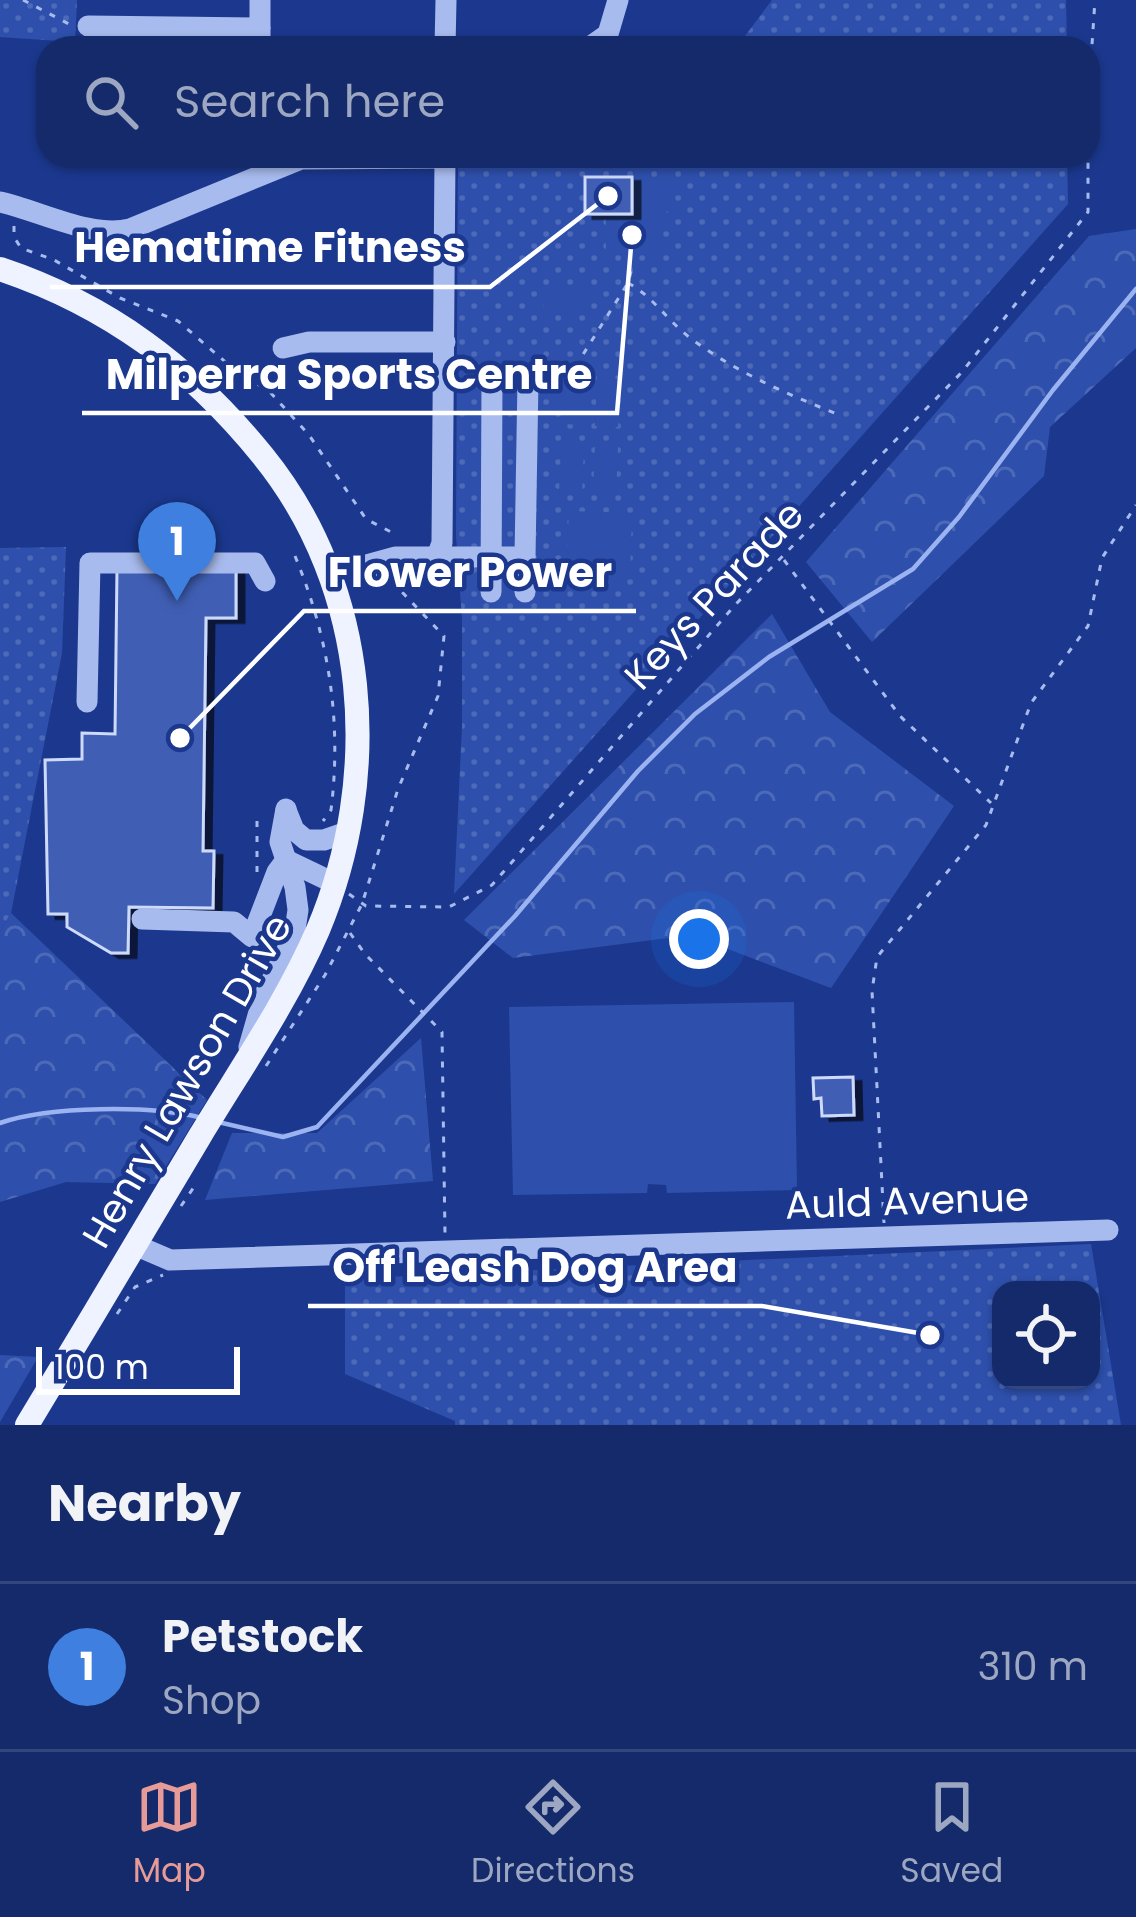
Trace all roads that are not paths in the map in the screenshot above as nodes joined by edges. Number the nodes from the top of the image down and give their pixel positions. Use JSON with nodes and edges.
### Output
{"nodes":[{"id":1,"x":260,"y":0,"type":"edge"},
{"id":2,"x":446,"y":0,"type":"edge"},
{"id":3,"x":617,"y":0,"type":"edge"},
{"id":4,"x":88,"y":26,"type":"road end"},
{"id":5,"x":231,"y":36,"type":"edge"},
{"id":6,"x":260,"y":36,"type":"edge"},
{"id":7,"x":446,"y":36,"type":"edge"},
{"id":8,"x":605,"y":36,"type":"edge"},
{"id":9,"x":258,"y":168,"type":"edge"},
{"id":10,"x":446,"y":168,"type":"edge"},
{"id":11,"x":9,"y":204,"type":"edge"},
{"id":12,"x":0,"y":269,"type":"edge"},
{"id":13,"x":445,"y":342,"type":"junction"},
{"id":14,"x":283,"y":348,"type":"dead end"},
{"id":15,"x":492,"y":379,"type":"dead end"},
{"id":16,"x":528,"y":379,"type":"road end"},
{"id":17,"x":436,"y":557,"type":"junction"},
{"id":18,"x":525,"y":557,"type":"junction"},
{"id":19,"x":491,"y":558,"type":"junction"},
{"id":20,"x":332,"y":578,"type":"junction"},
{"id":21,"x":265,"y":581,"type":"dead end"},
{"id":22,"x":491,"y":592,"type":"dead end"},
{"id":23,"x":525,"y":592,"type":"dead end"},
{"id":24,"x":87,"y":702,"type":"dead end"},
{"id":25,"x":347,"y":832,"type":"junction"},
{"id":26,"x":286,"y":860,"type":"junction"},
{"id":27,"x":334,"y":883,"type":"junction"},
{"id":28,"x":142,"y":920,"type":"dead end"},
{"id":29,"x":246,"y":1060,"type":"junction"},
{"id":30,"x":1108,"y":1230,"type":"dead end"},
{"id":31,"x":135,"y":1245,"type":"junction"},
{"id":32,"x":27,"y":1425,"type":"edge"}],
"edges":[{"from":1,"to":6,"type":"street"},
{"from":2,"to":7,"type":"street"},
{"from":3,"to":8,"type":"street"},
{"from":4,"to":5,"type":"street"},
{"from":9,"to":11,"type":"street"},
{"from":10,"to":13,"type":"street"},
{"from":12,"to":20,"type":"main road","name":"Henry Lawson Drive"},
{"from":13,"to":14,"type":"street"},
{"from":13,"to":17,"type":"street"},
{"from":15,"to":19,"type":"street"},
{"from":16,"to":18,"type":"street"},
{"from":17,"to":19,"type":"street"},
{"from":17,"to":20,"type":"street"},
{"from":18,"to":19,"type":"street"},
{"from":18,"to":23,"type":"street"},
{"from":19,"to":22,"type":"street"},
{"from":20,"to":25,"type":"main road","name":"Henry Lawson Drive"},
{"from":21,"to":24,"type":"street"},
{"from":25,"to":26,"type":"street"},
{"from":25,"to":27,"type":"main road","name":"Henry Lawson Drive"},
{"from":26,"to":27,"type":"street"},
{"from":26,"to":28,"type":"street"},
{"from":26,"to":29,"type":"street"},
{"from":27,"to":29,"type":"main road","name":"Henry Lawson Drive"},
{"from":29,"to":31,"type":"main road","name":"Henry Lawson Drive"},
{"from":30,"to":31,"type":"street","name":"Auld Avenue"},
{"from":31,"to":32,"type":"main road","name":"Henry Lawson Drive"}]}
